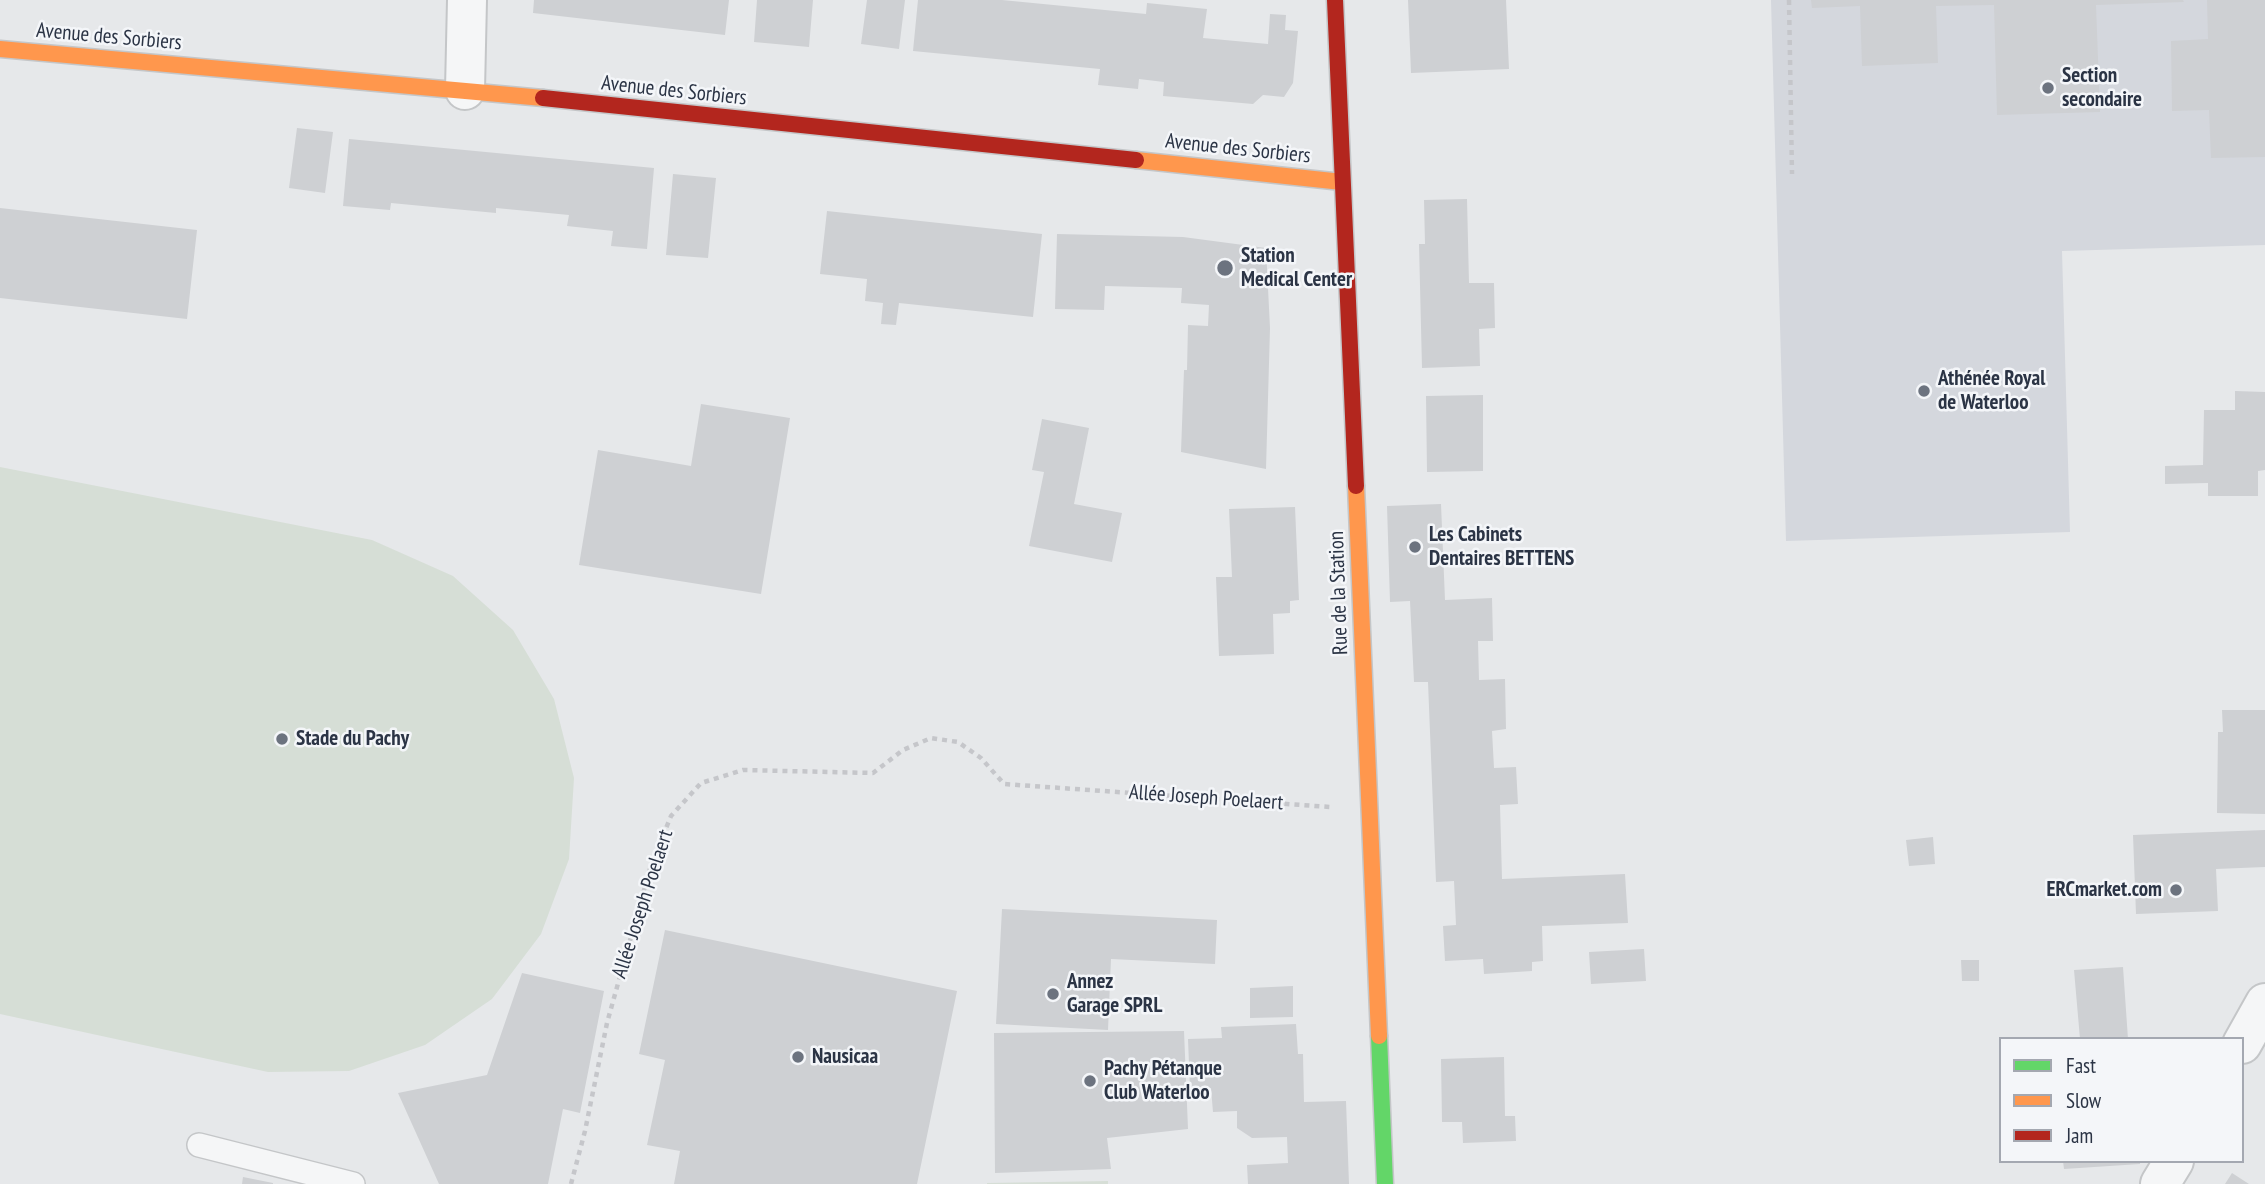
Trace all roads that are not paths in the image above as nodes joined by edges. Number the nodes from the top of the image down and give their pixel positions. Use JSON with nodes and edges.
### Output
{"nodes":[{"id":1,"x":467,"y":0,"type":"edge"},
{"id":2,"x":1335,"y":0,"type":"edge"},
{"id":3,"x":0,"y":49,"type":"edge"},
{"id":4,"x":465,"y":90,"type":"junction"},
{"id":5,"x":1342,"y":182,"type":"junction"},
{"id":6,"x":2265,"y":1003,"type":"edge"},
{"id":7,"x":2244,"y":1040,"type":"edge"},
{"id":8,"x":199,"y":1145,"type":"dead end"},
{"id":9,"x":2173,"y":1163,"type":"edge"},
{"id":10,"x":353,"y":1184,"type":"edge"},
{"id":11,"x":1385,"y":1184,"type":"edge"},
{"id":12,"x":2160,"y":1184,"type":"edge"}],
"edges":[{"from":1,"to":4,"type":"street"},
{"from":2,"to":5,"type":"street","name":"Rue de la Station"},
{"from":3,"to":4,"type":"street","name":"Avenue des Sorbiers"},
{"from":4,"to":5,"type":"street","name":"Avenue des Sorbiers"},
{"from":5,"to":11,"type":"street","name":"Rue de la Station"},
{"from":6,"to":7,"type":"street"},
{"from":8,"to":10,"type":"lane"},
{"from":9,"to":12,"type":"street"}]}
